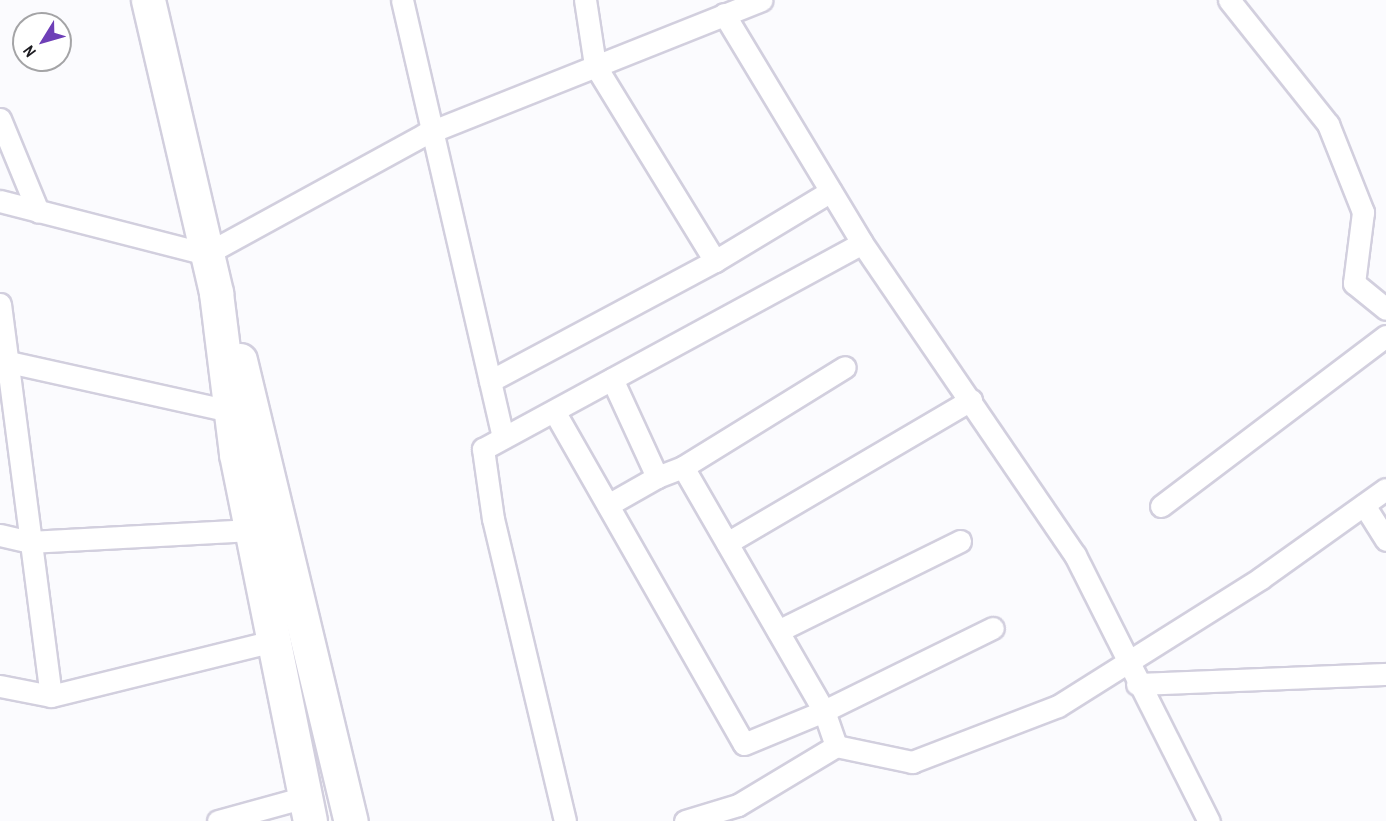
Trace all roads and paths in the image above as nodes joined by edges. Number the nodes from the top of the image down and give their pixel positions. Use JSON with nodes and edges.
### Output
{"nodes":[{"id":1,"x":148,"y":0,"type":"edge"},
{"id":2,"x":402,"y":0,"type":"edge"},
{"id":3,"x":585,"y":0,"type":"edge"},
{"id":4,"x":761,"y":0,"type":"edge"},
{"id":5,"x":1229,"y":0,"type":"edge"},
{"id":6,"x":724,"y":14,"type":"junction"},
{"id":7,"x":595,"y":65,"type":"junction"},
{"id":8,"x":0,"y":119,"type":"edge"},
{"id":9,"x":435,"y":130,"type":"junction"},
{"id":10,"x":831,"y":191,"type":"junction"},
{"id":11,"x":0,"y":201,"type":"edge"},
{"id":12,"x":38,"y":211,"type":"junction"},
{"id":13,"x":862,"y":243,"type":"junction"},
{"id":14,"x":206,"y":254,"type":"junction"},
{"id":15,"x":715,"y":261,"type":"junction"},
{"id":16,"x":0,"y":304,"type":"edge"},
{"id":17,"x":1386,"y":309,"type":"edge"},
{"id":18,"x":1386,"y":336,"type":"edge"},
{"id":19,"x":5,"y":361,"type":"edge"},
{"id":20,"x":845,"y":368,"type":"dead end"},
{"id":21,"x":612,"y":379,"type":"junction"},
{"id":22,"x":490,"y":381,"type":"junction"},
{"id":23,"x":971,"y":400,"type":"junction"},
{"id":24,"x":554,"y":411,"type":"junction"},
{"id":25,"x":244,"y":414,"type":"junction"},
{"id":26,"x":503,"y":438,"type":"junction"},
{"id":27,"x":683,"y":467,"type":"junction"},
{"id":28,"x":657,"y":477,"type":"junction"},
{"id":29,"x":1386,"y":489,"type":"edge"},
{"id":30,"x":608,"y":505,"type":"junction"},
{"id":31,"x":1364,"y":505,"type":"junction"},
{"id":32,"x":1161,"y":506,"type":"dead end"},
{"id":33,"x":251,"y":530,"type":"junction"},
{"id":34,"x":0,"y":534,"type":"edge"},
{"id":35,"x":960,"y":540,"type":"dead end"},
{"id":36,"x":1386,"y":540,"type":"edge"},
{"id":37,"x":30,"y":542,"type":"junction"},
{"id":38,"x":727,"y":543,"type":"junction"},
{"id":39,"x":993,"y":628,"type":"dead end"},
{"id":40,"x":777,"y":631,"type":"junction"},
{"id":41,"x":273,"y":640,"type":"junction"},
{"id":42,"x":1126,"y":663,"type":"junction"},
{"id":43,"x":1386,"y":674,"type":"edge"},
{"id":44,"x":1137,"y":684,"type":"junction"},
{"id":45,"x":0,"y":686,"type":"edge"},
{"id":46,"x":51,"y":696,"type":"junction"},
{"id":47,"x":824,"y":711,"type":"junction"},
{"id":48,"x":836,"y":746,"type":"junction"},
{"id":49,"x":308,"y":809,"type":"edge"},
{"id":50,"x":218,"y":821,"type":"edge"},
{"id":51,"x":351,"y":821,"type":"edge"},
{"id":52,"x":565,"y":821,"type":"edge"},
{"id":53,"x":685,"y":821,"type":"edge"},
{"id":54,"x":1209,"y":821,"type":"edge"}],
"edges":[{"from":1,"to":14,"type":"main road"},
{"from":2,"to":9,"type":"street"},
{"from":3,"to":7,"type":"street"},
{"from":4,"to":6,"type":"street"},
{"from":5,"to":17,"type":"street"},
{"from":6,"to":7,"type":"street"},
{"from":6,"to":10,"type":"street"},
{"from":7,"to":9,"type":"street"},
{"from":7,"to":15,"type":"street"},
{"from":8,"to":12,"type":"street"},
{"from":9,"to":14,"type":"street"},
{"from":9,"to":22,"type":"street"},
{"from":10,"to":13,"type":"street"},
{"from":10,"to":15,"type":"street"},
{"from":11,"to":12,"type":"street"},
{"from":12,"to":14,"type":"street"},
{"from":13,"to":21,"type":"street"},
{"from":13,"to":23,"type":"street"},
{"from":14,"to":25,"type":"main road"},
{"from":15,"to":22,"type":"street"},
{"from":16,"to":19,"type":"street"},
{"from":18,"to":32,"type":"street"},
{"from":19,"to":25,"type":"street"},
{"from":19,"to":37,"type":"street"},
{"from":20,"to":27,"type":"street"},
{"from":21,"to":24,"type":"street"},
{"from":21,"to":28,"type":"street"},
{"from":22,"to":26,"type":"street"},
{"from":23,"to":38,"type":"street"},
{"from":23,"to":42,"type":"street"},
{"from":24,"to":26,"type":"street"},
{"from":24,"to":30,"type":"street"},
{"from":25,"to":33,"type":"main road"},
{"from":25,"to":51,"type":"main road"},
{"from":26,"to":52,"type":"street"},
{"from":27,"to":28,"type":"street"},
{"from":27,"to":38,"type":"street"},
{"from":28,"to":30,"type":"street"},
{"from":29,"to":31,"type":"street"},
{"from":30,"to":47,"type":"street"},
{"from":31,"to":36,"type":"street"},
{"from":31,"to":42,"type":"street"},
{"from":33,"to":37,"type":"street"},
{"from":33,"to":41,"type":"main road"},
{"from":34,"to":37,"type":"street"},
{"from":35,"to":40,"type":"street"},
{"from":37,"to":46,"type":"street"},
{"from":38,"to":40,"type":"street"},
{"from":39,"to":47,"type":"street"},
{"from":40,"to":47,"type":"street"},
{"from":41,"to":46,"type":"street"},
{"from":41,"to":49,"type":"main road"},
{"from":42,"to":44,"type":"street"},
{"from":42,"to":48,"type":"street"},
{"from":43,"to":44,"type":"street"},
{"from":44,"to":54,"type":"street"},
{"from":45,"to":46,"type":"street"},
{"from":47,"to":48,"type":"street"},
{"from":48,"to":53,"type":"street"},
{"from":49,"to":50,"type":"street"}]}
